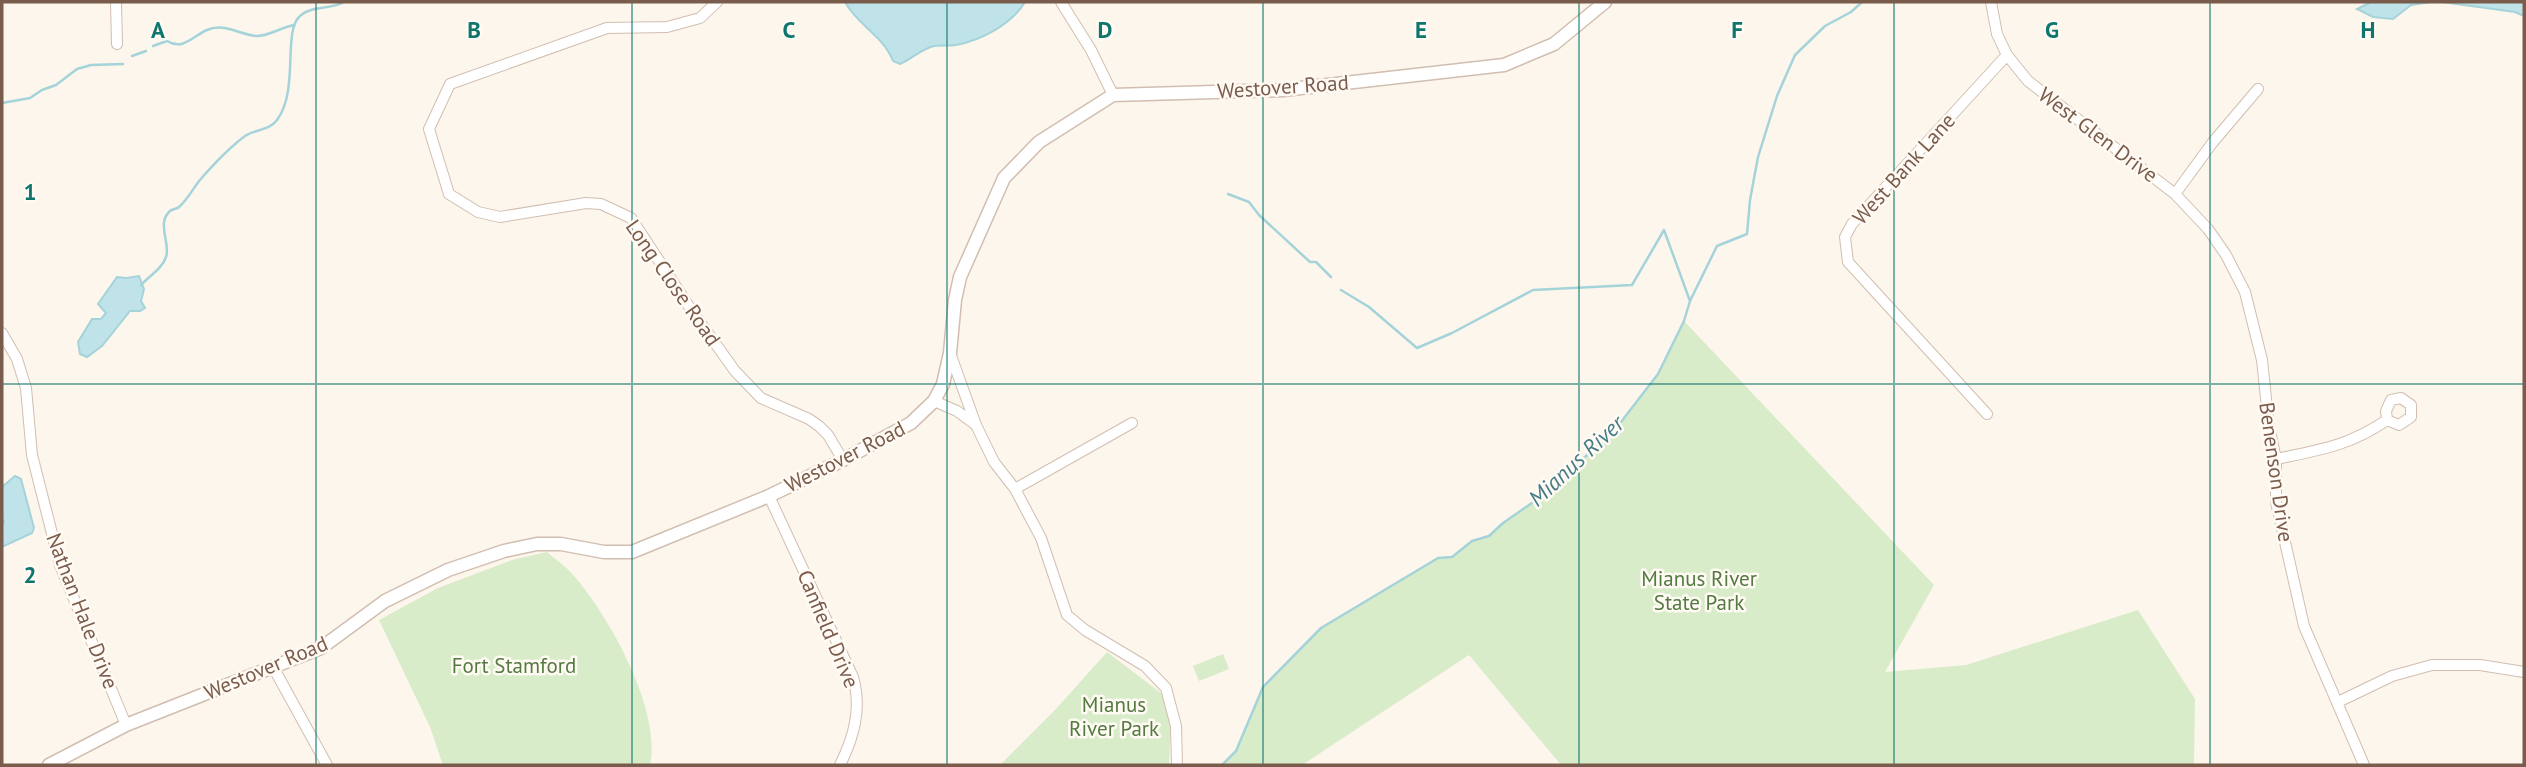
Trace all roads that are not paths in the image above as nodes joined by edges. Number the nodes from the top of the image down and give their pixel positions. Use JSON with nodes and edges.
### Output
{"nodes":[{"id":1,"x":116,"y":2,"type":"edge"},
{"id":2,"x":717,"y":2,"type":"edge"},
{"id":3,"x":1061,"y":2,"type":"edge"},
{"id":4,"x":1605,"y":2,"type":"edge"},
{"id":5,"x":1991,"y":2,"type":"edge"},
{"id":6,"x":117,"y":44,"type":"dead end"},
{"id":7,"x":2007,"y":55,"type":"junction"},
{"id":8,"x":2258,"y":89,"type":"dead end"},
{"id":9,"x":1113,"y":96,"type":"junction"},
{"id":10,"x":2175,"y":194,"type":"junction"},
{"id":11,"x":2226,"y":255,"type":"joint"},
{"id":12,"x":2,"y":333,"type":"edge"},
{"id":13,"x":950,"y":353,"type":"junction"},
{"id":14,"x":934,"y":401,"type":"junction"},
{"id":15,"x":1987,"y":414,"type":"dead end"},
{"id":16,"x":2387,"y":420,"type":"dead end"},
{"id":17,"x":1132,"y":423,"type":"dead end"},
{"id":18,"x":976,"y":425,"type":"junction"},
{"id":19,"x":2276,"y":459,"type":"junction"},
{"id":20,"x":843,"y":460,"type":"junction"},
{"id":21,"x":1015,"y":489,"type":"junction"},
{"id":22,"x":769,"y":496,"type":"junction"},
{"id":23,"x":273,"y":667,"type":"junction"},
{"id":24,"x":2524,"y":672,"type":"edge"},
{"id":25,"x":2338,"y":702,"type":"junction"},
{"id":26,"x":126,"y":725,"type":"junction"},
{"id":27,"x":49,"y":765,"type":"edge"},
{"id":28,"x":327,"y":765,"type":"edge"},
{"id":29,"x":840,"y":765,"type":"edge"},
{"id":30,"x":1177,"y":765,"type":"edge"},
{"id":31,"x":2364,"y":765,"type":"edge"}],
"edges":[{"from":1,"to":6,"type":"street"},
{"from":2,"to":20,"type":"street","name":"Long Close Road"},
{"from":3,"to":9,"type":"street"},
{"from":4,"to":9,"type":"street","name":"Westover Road"},
{"from":5,"to":7,"type":"street","name":"West Glen Drive"},
{"from":7,"to":10,"type":"street","name":"West Glen Drive"},
{"from":7,"to":15,"type":"street","name":"West Bank Lane"},
{"from":8,"to":10,"type":"street"},
{"from":9,"to":13,"type":"street","name":"Westover Road"},
{"from":10,"to":11,"type":"street","name":"West Glen Drive"},
{"from":11,"to":19,"type":"street","name":"Benenson Drive"},
{"from":12,"to":26,"type":"street","name":"Nathan Hale Drive"},
{"from":13,"to":14,"type":"street","name":"Westover Road"},
{"from":13,"to":18,"type":"street"},
{"from":14,"to":18,"type":"street"},
{"from":14,"to":20,"type":"street","name":"Westover Road"},
{"from":16,"to":19,"type":"street"},
{"from":17,"to":21,"type":"street"},
{"from":18,"to":21,"type":"street"},
{"from":19,"to":25,"type":"street","name":"Benenson Drive"},
{"from":20,"to":22,"type":"street","name":"Westover Road"},
{"from":21,"to":30,"type":"street"},
{"from":22,"to":23,"type":"street","name":"Westover Road"},
{"from":22,"to":29,"type":"street","name":"Canfield Drive"},
{"from":23,"to":26,"type":"street","name":"Westover Road"},
{"from":23,"to":28,"type":"street"},
{"from":24,"to":25,"type":"street"},
{"from":25,"to":31,"type":"street","name":"Benenson Drive"},
{"from":26,"to":27,"type":"street","name":"Westover Road"}]}
